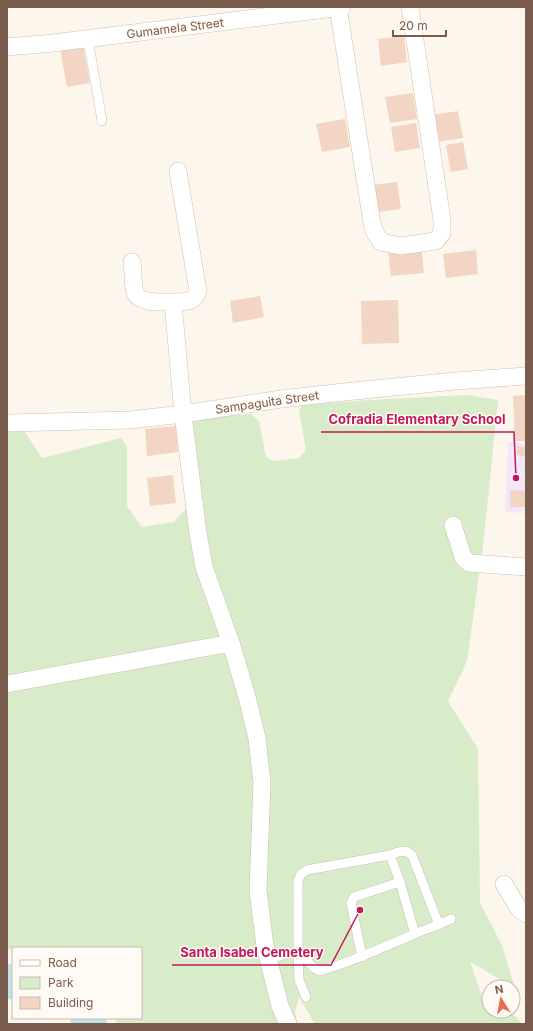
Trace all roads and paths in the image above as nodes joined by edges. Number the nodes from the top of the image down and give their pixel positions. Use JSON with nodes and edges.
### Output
{"nodes":[{"id":1,"x":342,"y":7,"type":"edge"},
{"id":2,"x":410,"y":7,"type":"edge"},
{"id":3,"x":338,"y":8,"type":"edge"},
{"id":4,"x":88,"y":39,"type":"junction"},
{"id":5,"x":7,"y":47,"type":"edge"},
{"id":6,"x":102,"y":121,"type":"dead end"},
{"id":7,"x":178,"y":171,"type":"dead end"},
{"id":8,"x":132,"y":262,"type":"dead end"},
{"id":9,"x":174,"y":302,"type":"junction"},
{"id":10,"x":526,"y":376,"type":"edge"},
{"id":11,"x":183,"y":414,"type":"junction"},
{"id":12,"x":7,"y":423,"type":"edge"},
{"id":13,"x":453,"y":525,"type":"dead end"},
{"id":14,"x":526,"y":567,"type":"edge"},
{"id":15,"x":231,"y":643,"type":"junction"},
{"id":16,"x":7,"y":684,"type":"edge"},
{"id":17,"x":390,"y":855,"type":"junction"},
{"id":18,"x":400,"y":882,"type":"junction"},
{"id":19,"x":504,"y":884,"type":"dead end"},
{"id":20,"x":526,"y":914,"type":"edge"},
{"id":21,"x":451,"y":919,"type":"dead end"},
{"id":22,"x":439,"y":925,"type":"junction"},
{"id":23,"x":415,"y":934,"type":"junction"},
{"id":24,"x":298,"y":951,"type":"junction"},
{"id":25,"x":362,"y":957,"type":"junction"},
{"id":26,"x":268,"y":959,"type":"junction"},
{"id":27,"x":306,"y":997,"type":"dead end"},
{"id":28,"x":288,"y":1024,"type":"edge"}],
"edges":[{"from":1,"to":3,"type":"street","name":"Gumamela Street"},
{"from":2,"to":3,"type":"street"},
{"from":3,"to":4,"type":"street","name":"Gumamela Street"},
{"from":4,"to":5,"type":"street","name":"Gumamela Street"},
{"from":4,"to":6,"type":"lane"},
{"from":7,"to":9,"type":"street"},
{"from":8,"to":9,"type":"street"},
{"from":9,"to":11,"type":"street"},
{"from":10,"to":11,"type":"street","name":"Sampaguita Street"},
{"from":11,"to":12,"type":"street","name":"Sampaguita Street"},
{"from":11,"to":15,"type":"street"},
{"from":13,"to":14,"type":"street"},
{"from":15,"to":16,"type":"street"},
{"from":15,"to":26,"type":"street"},
{"from":17,"to":18,"type":"lane"},
{"from":17,"to":22,"type":"lane"},
{"from":17,"to":24,"type":"lane"},
{"from":18,"to":23,"type":"lane"},
{"from":18,"to":25,"type":"lane"},
{"from":19,"to":20,"type":"street"},
{"from":21,"to":22,"type":"lane"},
{"from":22,"to":23,"type":"lane"},
{"from":23,"to":25,"type":"lane"},
{"from":24,"to":25,"type":"lane"},
{"from":24,"to":26,"type":"lane"},
{"from":24,"to":27,"type":"lane"},
{"from":26,"to":28,"type":"street"}]}
